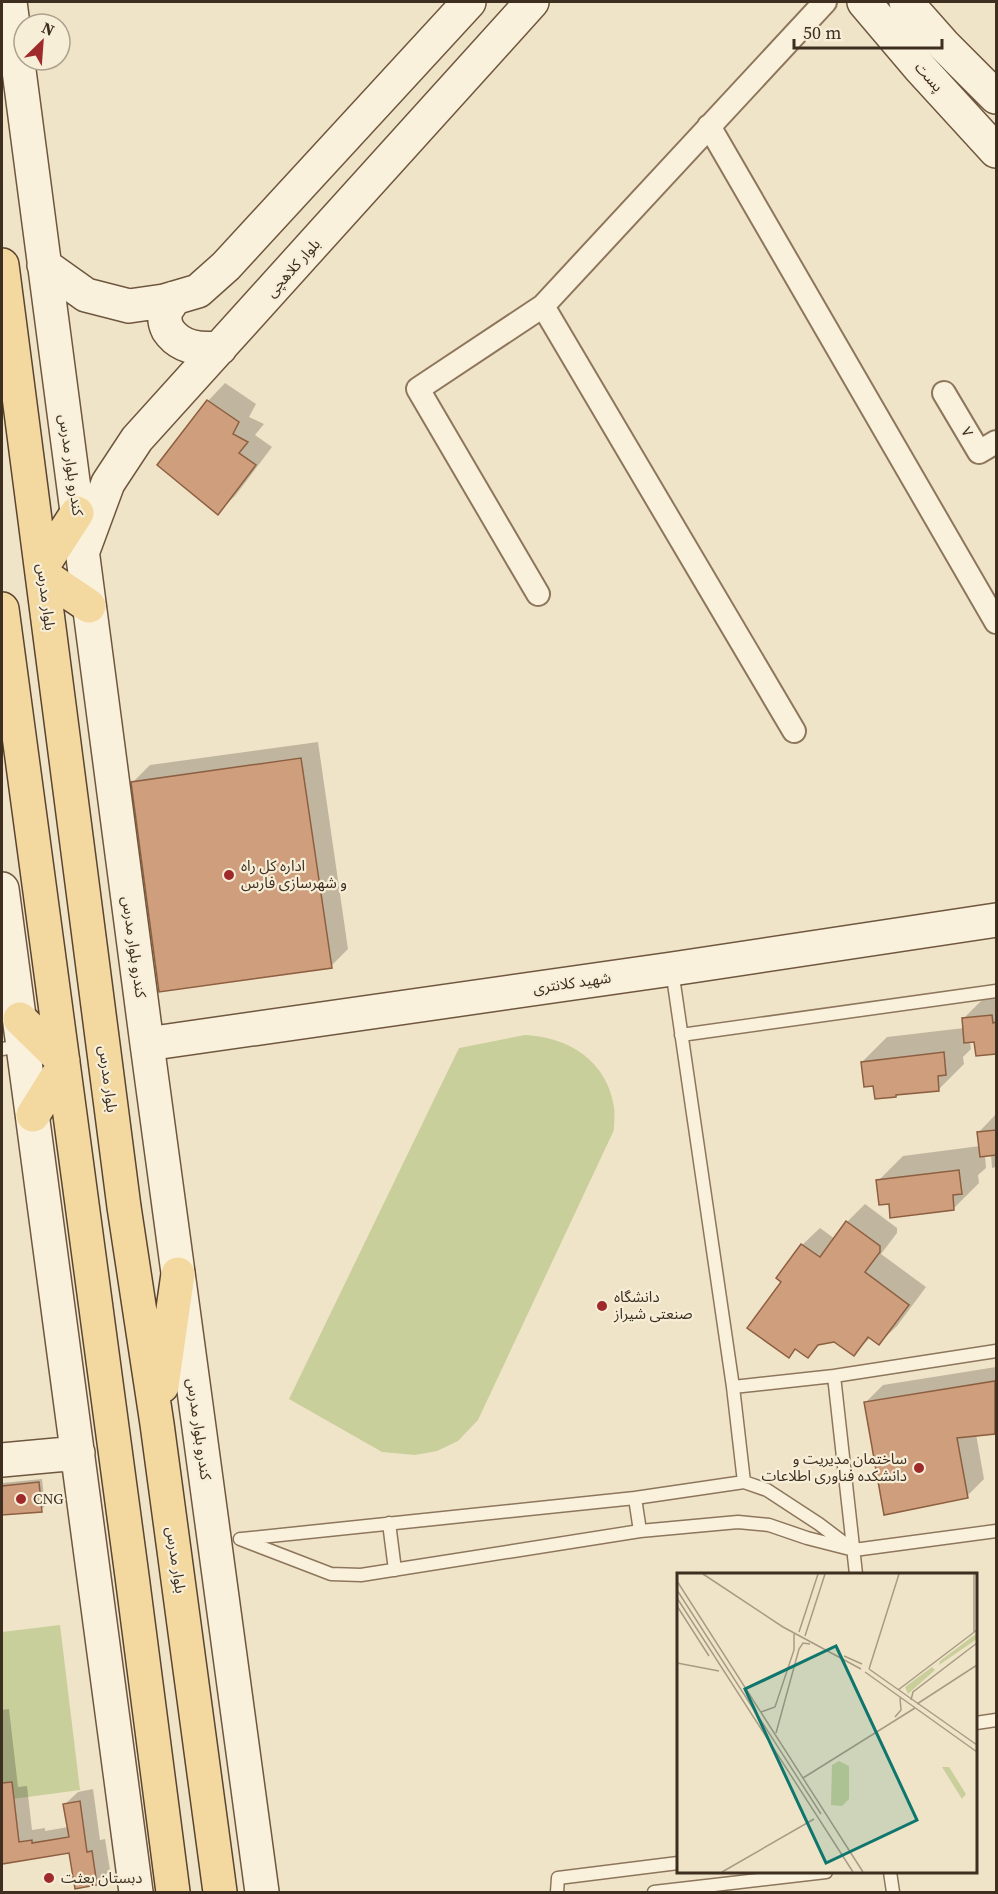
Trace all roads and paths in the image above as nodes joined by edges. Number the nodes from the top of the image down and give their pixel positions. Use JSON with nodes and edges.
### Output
{"nodes":[{"id":1,"x":10,"y":2,"type":"edge"},
{"id":2,"x":469,"y":2,"type":"edge"},
{"id":3,"x":532,"y":2,"type":"edge"},
{"id":4,"x":825,"y":2,"type":"edge"},
{"id":5,"x":864,"y":2,"type":"edge"},
{"id":6,"x":906,"y":2,"type":"edge"},
{"id":7,"x":996,"y":97,"type":"edge"},
{"id":8,"x":709,"y":126,"type":"junction"},
{"id":9,"x":996,"y":151,"type":"edge"},
{"id":10,"x":2,"y":265,"type":"edge"},
{"id":11,"x":44,"y":265,"type":"junction"},
{"id":12,"x":174,"y":298,"type":"junction"},
{"id":13,"x":543,"y":306,"type":"junction"},
{"id":14,"x":220,"y":348,"type":"junction"},
{"id":15,"x":944,"y":393,"type":"dead end"},
{"id":16,"x":996,"y":442,"type":"edge"},
{"id":17,"x":77,"y":513,"type":"junction"},
{"id":18,"x":82,"y":552,"type":"junction"},
{"id":19,"x":43,"y":571,"type":"junction"},
{"id":20,"x":538,"y":594,"type":"dead end"},
{"id":21,"x":89,"y":606,"type":"junction"},
{"id":22,"x":2,"y":609,"type":"edge"},
{"id":23,"x":996,"y":622,"type":"edge"},
{"id":24,"x":794,"y":731,"type":"dead end"},
{"id":25,"x":2,"y":889,"type":"edge"},
{"id":26,"x":996,"y":920,"type":"edge"},
{"id":27,"x":672,"y":969,"type":"junction"},
{"id":28,"x":996,"y":991,"type":"edge"},
{"id":29,"x":681,"y":1035,"type":"junction"},
{"id":30,"x":15,"y":1038,"type":"edge"},
{"id":31,"x":147,"y":1044,"type":"junction"},
{"id":32,"x":63,"y":1064,"type":"junction"},
{"id":33,"x":33,"y":1115,"type":"junction"},
{"id":34,"x":178,"y":1274,"type":"junction"},
{"id":35,"x":996,"y":1351,"type":"edge"},
{"id":36,"x":834,"y":1376,"type":"junction"},
{"id":37,"x":733,"y":1387,"type":"junction"},
{"id":38,"x":157,"y":1424,"type":"junction"},
{"id":39,"x":78,"y":1453,"type":"junction"},
{"id":40,"x":2,"y":1460,"type":"edge"},
{"id":41,"x":744,"y":1482,"type":"junction"},
{"id":42,"x":635,"y":1498,"type":"junction"},
{"id":43,"x":389,"y":1523,"type":"junction"},
{"id":44,"x":996,"y":1531,"type":"edge"},
{"id":45,"x":640,"y":1532,"type":"junction"},
{"id":46,"x":227,"y":1540,"type":"junction"},
{"id":47,"x":854,"y":1550,"type":"junction"},
{"id":48,"x":395,"y":1570,"type":"junction"},
{"id":49,"x":856,"y":1573,"type":"edge"},
{"id":50,"x":996,"y":1720,"type":"edge"},
{"id":51,"x":977,"y":1723,"type":"edge"},
{"id":52,"x":677,"y":1863,"type":"edge"},
{"id":53,"x":818,"y":1873,"type":"edge"},
{"id":54,"x":890,"y":1873,"type":"edge"},
{"id":55,"x":136,"y":1893,"type":"edge"},
{"id":56,"x":173,"y":1893,"type":"edge"},
{"id":57,"x":220,"y":1893,"type":"edge"},
{"id":58,"x":262,"y":1893,"type":"edge"},
{"id":59,"x":557,"y":1893,"type":"edge"},
{"id":60,"x":654,"y":1893,"type":"edge"},
{"id":61,"x":893,"y":1893,"type":"edge"}],
"edges":[{"from":1,"to":11,"type":"main road","name":"کندرو بلوار مدرس"},
{"from":2,"to":12,"type":"main road"},
{"from":3,"to":14,"type":"main road","name":"بلوار کلاهچی"},
{"from":4,"to":8,"type":"street"},
{"from":5,"to":9,"type":"main road","name":"پست"},
{"from":6,"to":7,"type":"main road"},
{"from":8,"to":13,"type":"street"},
{"from":8,"to":23,"type":"street"},
{"from":10,"to":19,"type":"main road","name":"بلوار مدرس"},
{"from":11,"to":12,"type":"main road"},
{"from":11,"to":17,"type":"main road","name":"کندرو بلوار مدرس"},
{"from":12,"to":14,"type":"main road"},
{"from":13,"to":20,"type":"street"},
{"from":13,"to":24,"type":"street"},
{"from":14,"to":18,"type":"main road","name":"بلوار کلاهچی"},
{"from":15,"to":16,"type":"street","name":"۷"},
{"from":17,"to":18,"type":"main road","name":"کندرو بلوار مدرس"},
{"from":17,"to":19,"type":"main road"},
{"from":18,"to":21,"type":"main road","name":"کندرو بلوار مدرس"},
{"from":19,"to":21,"type":"main road"},
{"from":19,"to":38,"type":"main road","name":"بلوار مدرس"},
{"from":21,"to":31,"type":"main road","name":"کندرو بلوار مدرس"},
{"from":22,"to":32,"type":"main road"},
{"from":25,"to":30,"type":"main road"},
{"from":26,"to":27,"type":"main road","name":"شهید کلانتری"},
{"from":27,"to":29,"type":"lane"},
{"from":27,"to":31,"type":"main road","name":"شهید کلانتری"},
{"from":28,"to":29,"type":"lane"},
{"from":29,"to":37,"type":"lane"},
{"from":30,"to":32,"type":"main road"},
{"from":30,"to":33,"type":"main road"},
{"from":31,"to":34,"type":"main road","name":"کندرو بلوار مدرس"},
{"from":32,"to":33,"type":"main road"},
{"from":32,"to":56,"type":"main road"},
{"from":33,"to":39,"type":"main road"},
{"from":34,"to":38,"type":"main road"},
{"from":34,"to":46,"type":"main road","name":"کندرو بلوار مدرس"},
{"from":35,"to":36,"type":"lane"},
{"from":36,"to":37,"type":"lane"},
{"from":36,"to":47,"type":"lane"},
{"from":37,"to":41,"type":"lane"},
{"from":38,"to":57,"type":"main road","name":"بلوار مدرس"},
{"from":39,"to":40,"type":"main road"},
{"from":39,"to":55,"type":"main road"},
{"from":41,"to":42,"type":"lane"},
{"from":41,"to":47,"type":"lane"},
{"from":42,"to":43,"type":"lane"},
{"from":42,"to":45,"type":"lane"},
{"from":43,"to":46,"type":"lane"},
{"from":43,"to":48,"type":"lane"},
{"from":44,"to":47,"type":"lane"},
{"from":45,"to":47,"type":"lane"},
{"from":45,"to":48,"type":"lane"},
{"from":46,"to":48,"type":"lane"},
{"from":46,"to":58,"type":"main road","name":"کندرو بلوار مدرس"},
{"from":47,"to":49,"type":"lane"},
{"from":50,"to":51,"type":"lane"},
{"from":52,"to":59,"type":"lane"},
{"from":53,"to":60,"type":"lane"},
{"from":54,"to":61,"type":"lane"}]}
